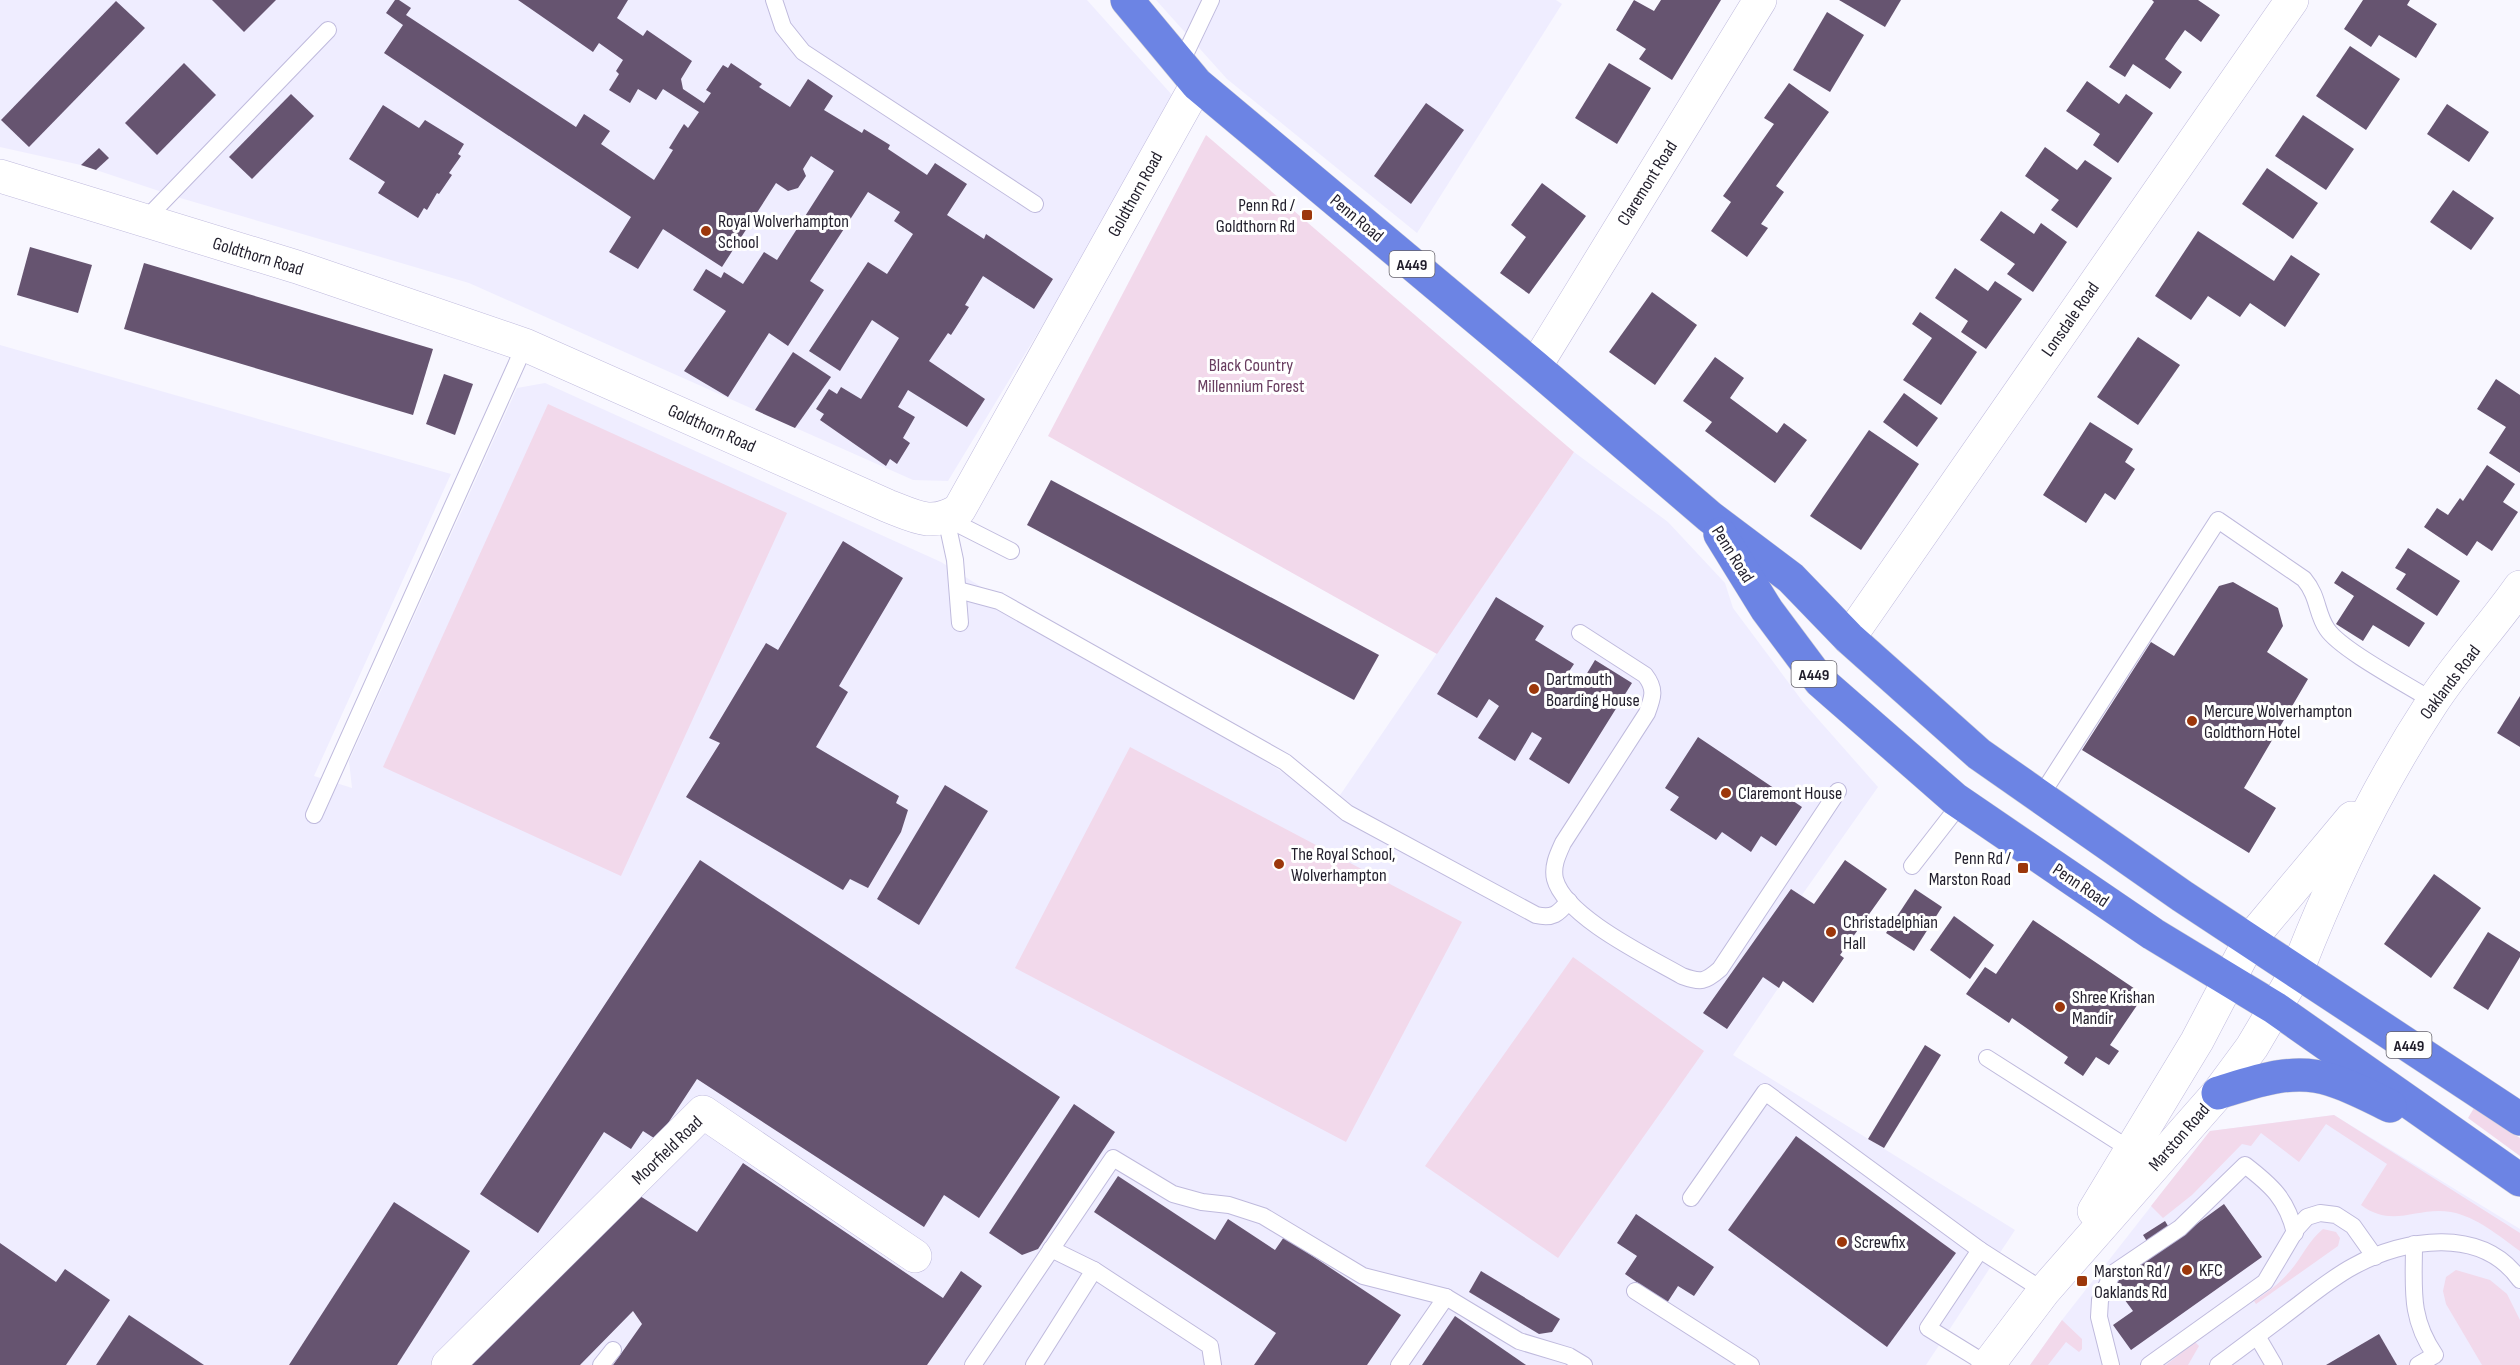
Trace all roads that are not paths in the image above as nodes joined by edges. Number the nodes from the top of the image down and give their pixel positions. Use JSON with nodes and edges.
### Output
{"nodes":[{"id":1,"x":774,"y":0,"type":"edge"},
{"id":2,"x":1126,"y":0,"type":"edge"},
{"id":3,"x":1211,"y":0,"type":"edge"},
{"id":4,"x":1760,"y":0,"type":"edge"},
{"id":5,"x":2292,"y":0,"type":"edge"},
{"id":6,"x":328,"y":30,"type":"dead end"},
{"id":7,"x":1189,"y":73,"type":"junction"},
{"id":8,"x":0,"y":176,"type":"edge"},
{"id":9,"x":1035,"y":204,"type":"dead end"},
{"id":10,"x":143,"y":222,"type":"junction"},
{"id":11,"x":525,"y":345,"type":"junction"},
{"id":12,"x":1535,"y":367,"type":"junction"},
{"id":13,"x":1710,"y":517,"type":"junction"},
{"id":14,"x":946,"y":518,"type":"junction"},
{"id":15,"x":1011,"y":551,"type":"dead end"},
{"id":16,"x":958,"y":591,"type":"junction"},
{"id":17,"x":2514,"y":608,"type":"edge"},
{"id":18,"x":960,"y":623,"type":"dead end"},
{"id":19,"x":1580,"y":633,"type":"dead end"},
{"id":20,"x":1849,"y":638,"type":"junction"},
{"id":21,"x":2433,"y":701,"type":"junction"},
{"id":22,"x":2384,"y":779,"type":"junction"},
{"id":23,"x":1838,"y":791,"type":"dead end"},
{"id":24,"x":2040,"y":797,"type":"junction"},
{"id":25,"x":1962,"y":803,"type":"junction"},
{"id":26,"x":314,"y":815,"type":"dead end"},
{"id":27,"x":1912,"y":866,"type":"dead end"},
{"id":28,"x":1569,"y":902,"type":"junction"},
{"id":29,"x":2250,"y":940,"type":"junction"},
{"id":30,"x":2297,"y":971,"type":"junction"},
{"id":31,"x":2229,"y":978,"type":"junction"},
{"id":32,"x":2275,"y":1008,"type":"junction"},
{"id":33,"x":1987,"y":1058,"type":"dead end"},
{"id":34,"x":2218,"y":1093,"type":"junction"},
{"id":35,"x":2520,"y":1119,"type":"edge"},
{"id":36,"x":2463,"y":1139,"type":"junction"},
{"id":37,"x":2131,"y":1150,"type":"junction"},
{"id":38,"x":2520,"y":1180,"type":"edge"},
{"id":39,"x":1690,"y":1198,"type":"dead end"},
{"id":40,"x":2295,"y":1233,"type":"junction"},
{"id":41,"x":2414,"y":1244,"type":"junction"},
{"id":42,"x":1051,"y":1250,"type":"junction"},
{"id":43,"x":1980,"y":1250,"type":"junction"},
{"id":44,"x":915,"y":1256,"type":"dead end"},
{"id":45,"x":2375,"y":1257,"type":"junction"},
{"id":46,"x":1094,"y":1270,"type":"junction"},
{"id":47,"x":2520,"y":1280,"type":"edge"},
{"id":48,"x":1635,"y":1291,"type":"dead end"},
{"id":49,"x":2044,"y":1291,"type":"junction"},
{"id":50,"x":1446,"y":1297,"type":"junction"},
{"id":51,"x":2257,"y":1336,"type":"junction"},
{"id":52,"x":613,"y":1350,"type":"dead end"},
{"id":53,"x":448,"y":1365,"type":"edge"},
{"id":54,"x":601,"y":1365,"type":"edge"},
{"id":55,"x":973,"y":1365,"type":"edge"},
{"id":56,"x":1034,"y":1365,"type":"edge"},
{"id":57,"x":1213,"y":1365,"type":"edge"},
{"id":58,"x":1399,"y":1365,"type":"edge"},
{"id":59,"x":1584,"y":1365,"type":"edge"},
{"id":60,"x":1751,"y":1365,"type":"edge"},
{"id":61,"x":1988,"y":1365,"type":"edge"},
{"id":62,"x":2111,"y":1365,"type":"edge"},
{"id":63,"x":2149,"y":1365,"type":"edge"},
{"id":64,"x":2218,"y":1365,"type":"edge"},
{"id":65,"x":2274,"y":1365,"type":"edge"},
{"id":66,"x":2418,"y":1365,"type":"edge"}],
"edges":[{"from":1,"to":9,"type":"lane"},
{"from":2,"to":7,"type":"highway","name":"Penn Road","number":"A449"},
{"from":3,"to":7,"type":"lane"},
{"from":4,"to":12,"type":"street","name":"Claremont Road"},
{"from":5,"to":20,"type":"street","name":"Lonsdale Road"},
{"from":6,"to":10,"type":"lane"},
{"from":7,"to":12,"type":"highway","name":"Penn Road","number":"A449"},
{"from":7,"to":14,"type":"street","name":"Goldthorn Road"},
{"from":8,"to":10,"type":"street","name":"Goldthorn Road"},
{"from":10,"to":11,"type":"street","name":"Goldthorn Road"},
{"from":11,"to":14,"type":"street","name":"Goldthorn Road"},
{"from":11,"to":26,"type":"lane"},
{"from":12,"to":13,"type":"highway","name":"Penn Road","number":"A449"},
{"from":13,"to":20,"type":"highway","name":"Penn Road","number":"A449"},
{"from":13,"to":25,"type":"highway","name":"Penn Road","number":"A449"},
{"from":14,"to":15,"type":"lane"},
{"from":14,"to":16,"type":"lane"},
{"from":16,"to":18,"type":"lane"},
{"from":16,"to":28,"type":"lane"},
{"from":17,"to":21,"type":"street","name":"Oaklands Road"},
{"from":19,"to":28,"type":"lane"},
{"from":20,"to":24,"type":"highway","name":"Penn Road","number":"A449"},
{"from":21,"to":22,"type":"street","name":"Oaklands Road"},
{"from":21,"to":24,"type":"lane"},
{"from":22,"to":29,"type":"street","name":"Oaklands Road"},
{"from":22,"to":30,"type":"street","name":"Oaklands Road"},
{"from":23,"to":28,"type":"lane"},
{"from":24,"to":29,"type":"highway","name":"Penn Road","number":"A449"},
{"from":25,"to":27,"type":"lane"},
{"from":25,"to":31,"type":"highway","name":"Penn Road","number":"A449"},
{"from":29,"to":30,"type":"highway","name":"Penn Road","number":"A449"},
{"from":29,"to":31,"type":"street","name":"Marston Road"},
{"from":30,"to":32,"type":"street","name":"Marston Road"},
{"from":30,"to":35,"type":"highway","name":"Penn Road","number":"A449"},
{"from":31,"to":32,"type":"highway","name":"Penn Road","number":"A449"},
{"from":31,"to":37,"type":"street","name":"Marston Road"},
{"from":32,"to":34,"type":"street","name":"Marston Road"},
{"from":32,"to":36,"type":"highway","name":"Penn Road","number":"A449"},
{"from":33,"to":37,"type":"lane"},
{"from":34,"to":36,"type":"highway"},
{"from":34,"to":49,"type":"street","name":"Marston Road"},
{"from":36,"to":38,"type":"highway","name":"Penn Road","number":"A449"},
{"from":37,"to":49,"type":"street","name":"Marston Road"},
{"from":39,"to":43,"type":"lane"},
{"from":40,"to":45,"type":"lane"},
{"from":40,"to":62,"type":"lane"},
{"from":40,"to":63,"type":"lane"},
{"from":41,"to":45,"type":"lane"},
{"from":41,"to":47,"type":"lane"},
{"from":41,"to":66,"type":"lane"},
{"from":42,"to":46,"type":"lane"},
{"from":42,"to":50,"type":"lane"},
{"from":42,"to":55,"type":"lane"},
{"from":43,"to":49,"type":"lane"},
{"from":43,"to":61,"type":"lane"},
{"from":44,"to":53,"type":"street","name":"Moorfield Road"},
{"from":45,"to":51,"type":"lane"},
{"from":46,"to":56,"type":"lane"},
{"from":46,"to":57,"type":"lane"},
{"from":48,"to":60,"type":"lane"},
{"from":49,"to":61,"type":"street","name":"Marston Road"},
{"from":50,"to":58,"type":"lane"},
{"from":50,"to":59,"type":"lane"},
{"from":51,"to":64,"type":"lane"},
{"from":51,"to":65,"type":"lane"},
{"from":52,"to":54,"type":"lane"}]}
